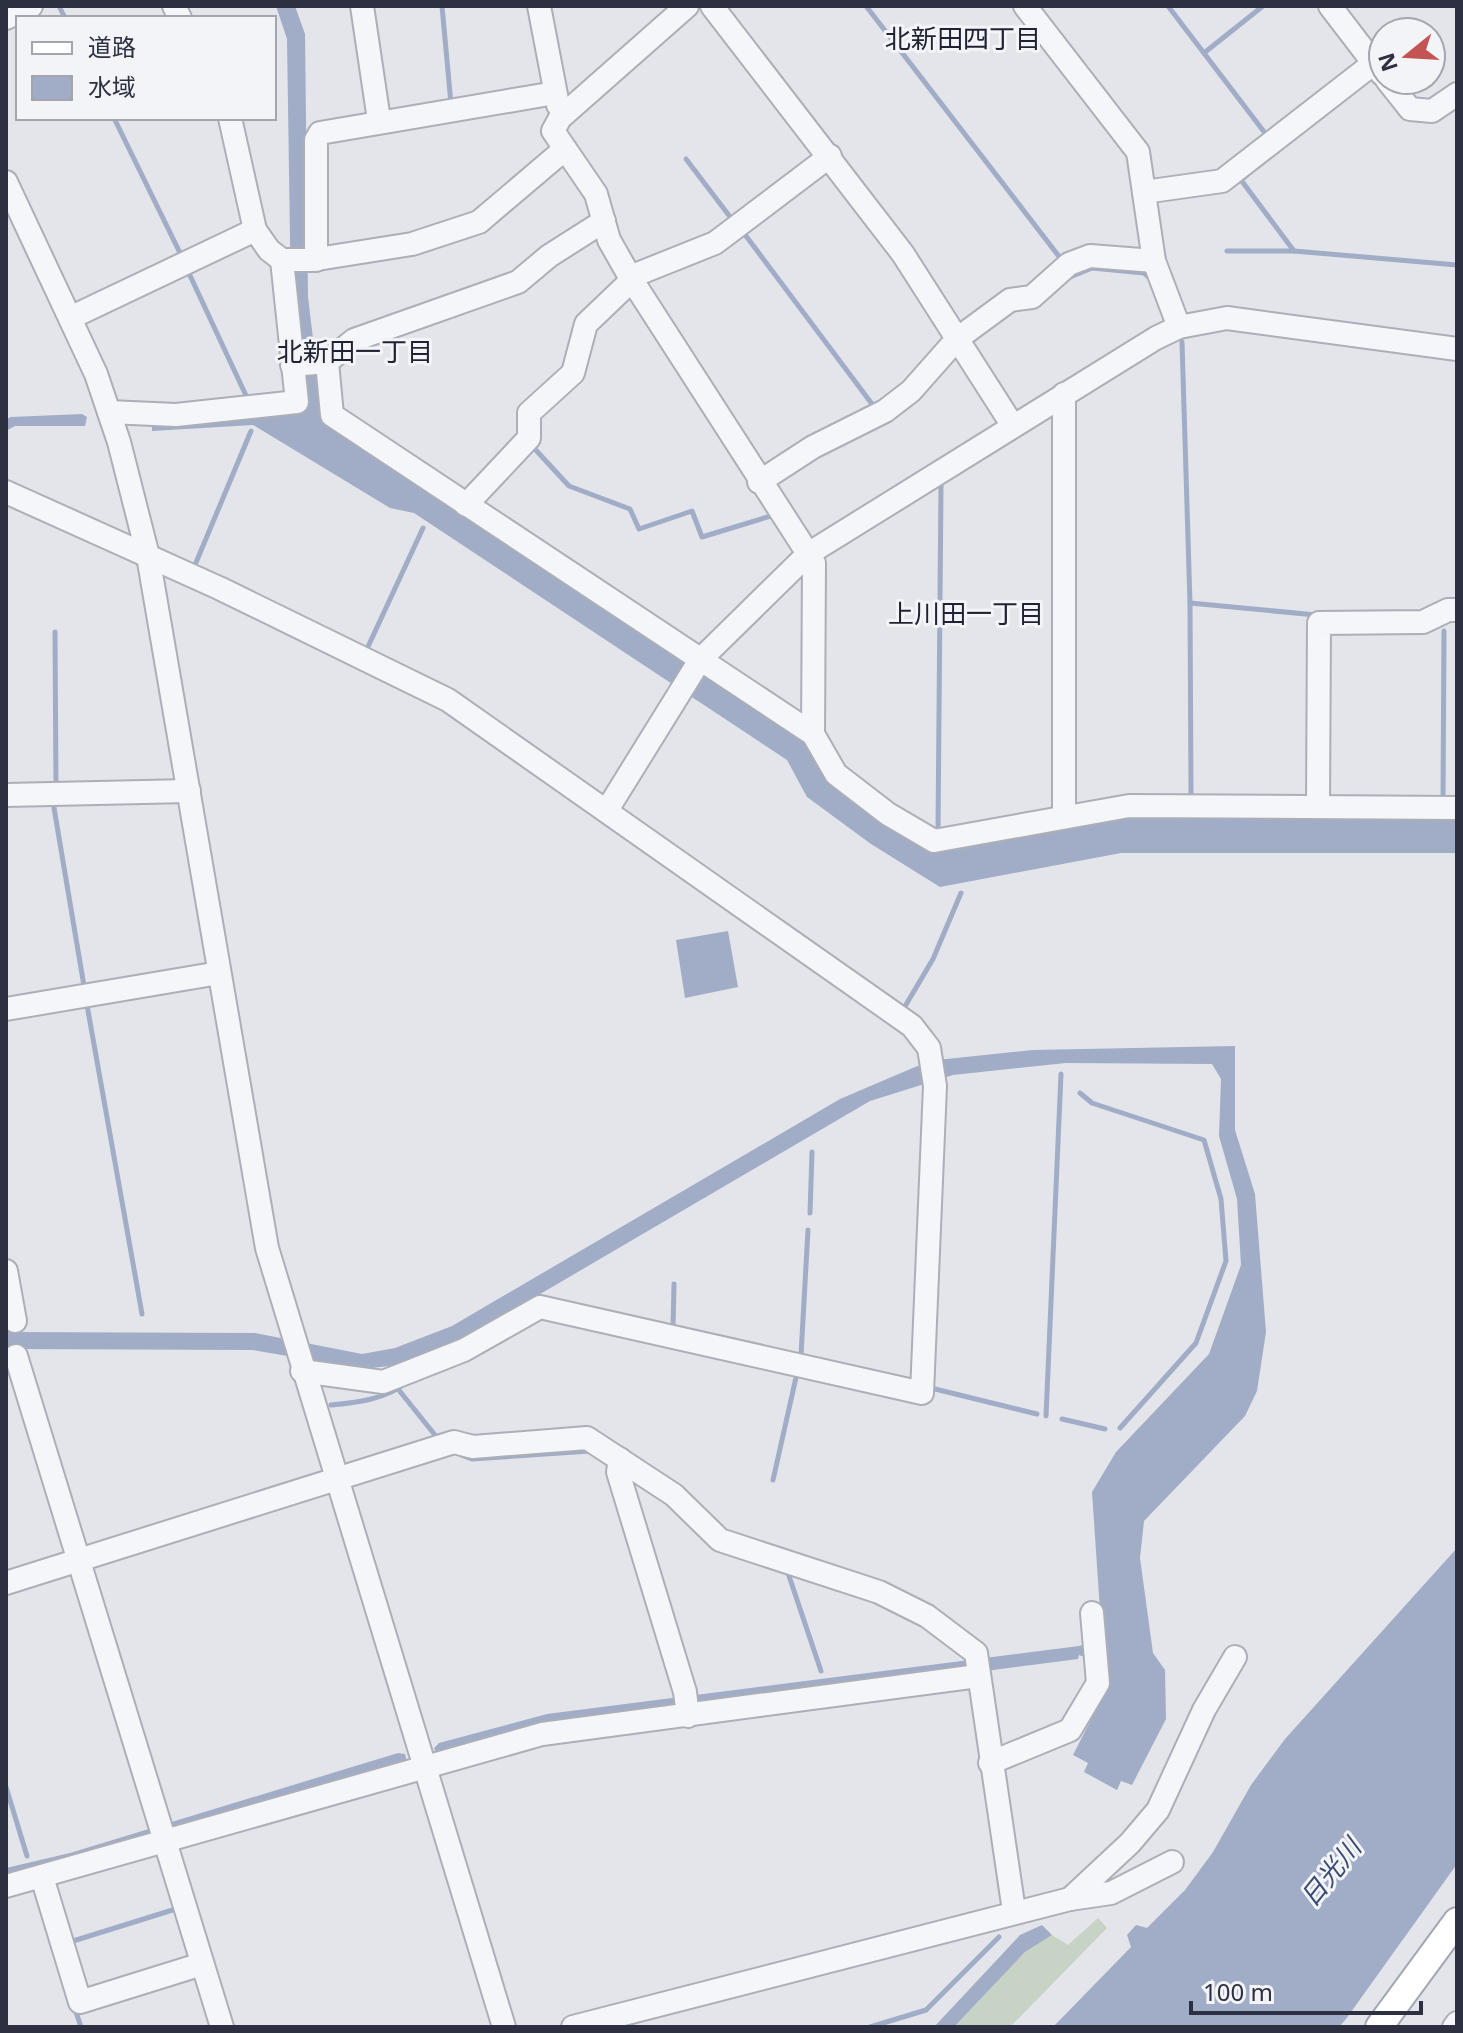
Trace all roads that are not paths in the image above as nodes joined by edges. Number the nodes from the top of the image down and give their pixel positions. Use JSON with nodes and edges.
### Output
{"nodes":[{"id":1,"x":31,"y":6,"type":"edge"},
{"id":2,"x":362,"y":6,"type":"edge"},
{"id":3,"x":539,"y":6,"type":"edge"},
{"id":4,"x":687,"y":6,"type":"edge"},
{"id":5,"x":712,"y":6,"type":"edge"},
{"id":6,"x":1025,"y":6,"type":"edge"},
{"id":7,"x":1330,"y":6,"type":"edge"},
{"id":8,"x":6,"y":18,"type":"edge"},
{"id":9,"x":1367,"y":55,"type":"edge"},
{"id":10,"x":1367,"y":83,"type":"edge"},
{"id":11,"x":555,"y":93,"type":"junction"},
{"id":12,"x":1457,"y":94,"type":"edge"},
{"id":13,"x":1400,"y":96,"type":"edge"},
{"id":14,"x":230,"y":120,"type":"edge"},
{"id":15,"x":379,"y":120,"type":"junction"},
{"id":16,"x":559,"y":133,"type":"junction"},
{"id":17,"x":830,"y":156,"type":"junction"},
{"id":18,"x":6,"y":182,"type":"edge"},
{"id":19,"x":1144,"y":192,"type":"junction"},
{"id":20,"x":604,"y":221,"type":"junction"},
{"id":21,"x":255,"y":230,"type":"junction"},
{"id":22,"x":285,"y":260,"type":"junction"},
{"id":23,"x":314,"y":260,"type":"junction"},
{"id":24,"x":1154,"y":261,"type":"junction"},
{"id":25,"x":631,"y":279,"type":"junction"},
{"id":26,"x":72,"y":317,"type":"junction"},
{"id":27,"x":1179,"y":327,"type":"junction"},
{"id":28,"x":957,"y":339,"type":"junction"},
{"id":29,"x":1457,"y":349,"type":"edge"},
{"id":30,"x":327,"y":362,"type":"junction"},
{"id":31,"x":292,"y":365,"type":"junction"},
{"id":32,"x":1064,"y":394,"type":"junction"},
{"id":33,"x":109,"y":412,"type":"junction"},
{"id":34,"x":1013,"y":426,"type":"junction"},
{"id":35,"x":759,"y":482,"type":"junction"},
{"id":36,"x":6,"y":492,"type":"edge"},
{"id":37,"x":466,"y":505,"type":"junction"},
{"id":38,"x":808,"y":554,"type":"junction"},
{"id":39,"x":148,"y":556,"type":"junction"},
{"id":40,"x":1457,"y":610,"type":"edge"},
{"id":41,"x":699,"y":662,"type":"junction"},
{"id":42,"x":813,"y":734,"type":"junction"},
{"id":43,"x":189,"y":791,"type":"junction"},
{"id":44,"x":6,"y":795,"type":"edge"},
{"id":45,"x":1318,"y":807,"type":"junction"},
{"id":46,"x":1457,"y":808,"type":"edge"},
{"id":47,"x":607,"y":810,"type":"junction"},
{"id":48,"x":1064,"y":817,"type":"junction"},
{"id":49,"x":219,"y":973,"type":"junction"},
{"id":50,"x":6,"y":1009,"type":"edge"},
{"id":51,"x":6,"y":1271,"type":"edge"},
{"id":52,"x":15,"y":1321,"type":"dead end"},
{"id":53,"x":16,"y":1356,"type":"dead end"},
{"id":54,"x":301,"y":1369,"type":"junction"},
{"id":55,"x":620,"y":1459,"type":"junction"},
{"id":56,"x":336,"y":1481,"type":"junction"},
{"id":57,"x":78,"y":1561,"type":"junction"},
{"id":58,"x":6,"y":1583,"type":"edge"},
{"id":59,"x":1092,"y":1613,"type":"dead end"},
{"id":60,"x":1235,"y":1657,"type":"dead end"},
{"id":61,"x":977,"y":1667,"type":"junction"},
{"id":62,"x":687,"y":1706,"type":"junction"},
{"id":63,"x":990,"y":1763,"type":"junction"},
{"id":64,"x":424,"y":1767,"type":"junction"},
{"id":65,"x":162,"y":1837,"type":"junction"},
{"id":66,"x":1172,"y":1862,"type":"dead end"},
{"id":67,"x":42,"y":1877,"type":"junction"},
{"id":68,"x":6,"y":1886,"type":"edge"},
{"id":69,"x":1070,"y":1899,"type":"junction"},
{"id":70,"x":1014,"y":1911,"type":"junction"},
{"id":71,"x":1457,"y":1921,"type":"edge"},
{"id":72,"x":202,"y":1964,"type":"junction"},
{"id":73,"x":222,"y":2027,"type":"edge"},
{"id":74,"x":504,"y":2027,"type":"edge"},
{"id":75,"x":573,"y":2027,"type":"edge"},
{"id":76,"x":1379,"y":2027,"type":"edge"}],
"edges":[{"from":1,"to":8,"type":"street"},
{"from":2,"to":15,"type":"street"},
{"from":3,"to":11,"type":"street"},
{"from":4,"to":16,"type":"street"},
{"from":5,"to":17,"type":"street"},
{"from":6,"to":19,"type":"street"},
{"from":7,"to":9,"type":"street"},
{"from":10,"to":19,"type":"street"},
{"from":11,"to":15,"type":"street"},
{"from":11,"to":16,"type":"street"},
{"from":12,"to":13,"type":"street"},
{"from":14,"to":21,"type":"street"},
{"from":15,"to":23,"type":"street"},
{"from":16,"to":20,"type":"street"},
{"from":16,"to":23,"type":"street"},
{"from":17,"to":25,"type":"street"},
{"from":17,"to":28,"type":"street"},
{"from":18,"to":26,"type":"street"},
{"from":19,"to":24,"type":"street"},
{"from":20,"to":25,"type":"street"},
{"from":20,"to":30,"type":"street"},
{"from":21,"to":22,"type":"street"},
{"from":21,"to":26,"type":"street"},
{"from":22,"to":23,"type":"street"},
{"from":22,"to":31,"type":"street"},
{"from":24,"to":27,"type":"street"},
{"from":24,"to":28,"type":"street"},
{"from":25,"to":35,"type":"street"},
{"from":25,"to":37,"type":"street"},
{"from":26,"to":33,"type":"street"},
{"from":27,"to":29,"type":"street"},
{"from":27,"to":32,"type":"street"},
{"from":28,"to":34,"type":"street"},
{"from":28,"to":35,"type":"street"},
{"from":30,"to":31,"type":"street"},
{"from":30,"to":37,"type":"street"},
{"from":31,"to":33,"type":"street"},
{"from":32,"to":34,"type":"street"},
{"from":32,"to":48,"type":"street"},
{"from":33,"to":39,"type":"street"},
{"from":34,"to":38,"type":"street"},
{"from":35,"to":38,"type":"street"},
{"from":36,"to":39,"type":"street"},
{"from":37,"to":41,"type":"street"},
{"from":38,"to":41,"type":"street"},
{"from":38,"to":42,"type":"street"},
{"from":39,"to":43,"type":"street"},
{"from":39,"to":47,"type":"street"},
{"from":40,"to":45,"type":"street"},
{"from":41,"to":42,"type":"street"},
{"from":41,"to":47,"type":"street"},
{"from":42,"to":48,"type":"street"},
{"from":43,"to":44,"type":"street"},
{"from":43,"to":49,"type":"street"},
{"from":45,"to":46,"type":"street"},
{"from":45,"to":48,"type":"street"},
{"from":47,"to":54,"type":"street"},
{"from":49,"to":50,"type":"street"},
{"from":49,"to":54,"type":"street"},
{"from":51,"to":52,"type":"street"},
{"from":53,"to":57,"type":"street"},
{"from":54,"to":56,"type":"street"},
{"from":55,"to":56,"type":"street"},
{"from":55,"to":61,"type":"street"},
{"from":55,"to":62,"type":"street"},
{"from":56,"to":57,"type":"street"},
{"from":56,"to":64,"type":"street"},
{"from":57,"to":58,"type":"street"},
{"from":57,"to":65,"type":"street"},
{"from":59,"to":63,"type":"street"},
{"from":60,"to":69,"type":"street"},
{"from":61,"to":62,"type":"street"},
{"from":61,"to":63,"type":"street"},
{"from":62,"to":64,"type":"street"},
{"from":63,"to":70,"type":"street"},
{"from":64,"to":65,"type":"street"},
{"from":64,"to":74,"type":"street"},
{"from":65,"to":67,"type":"street"},
{"from":65,"to":72,"type":"street"},
{"from":66,"to":69,"type":"street"},
{"from":67,"to":68,"type":"street"},
{"from":67,"to":72,"type":"street"},
{"from":69,"to":70,"type":"street"},
{"from":70,"to":75,"type":"street"},
{"from":71,"to":76,"type":"main road"},
{"from":72,"to":73,"type":"street"}]}
